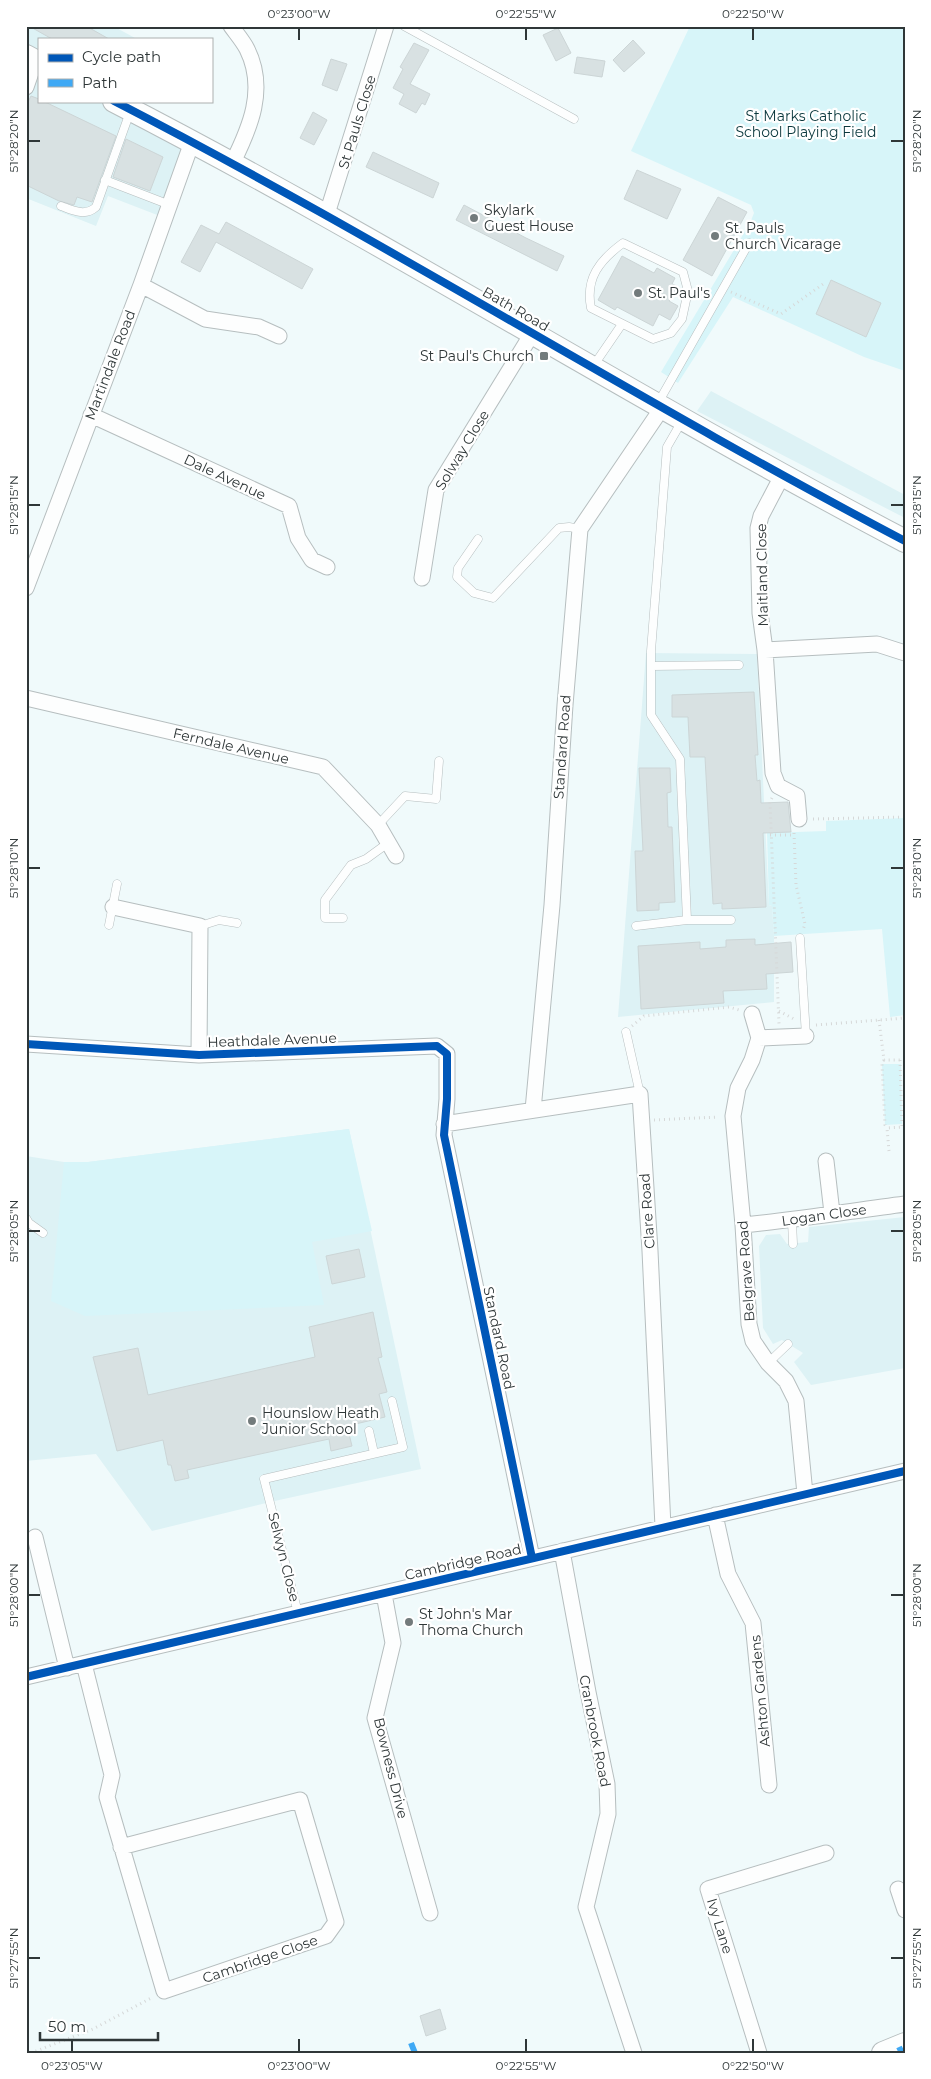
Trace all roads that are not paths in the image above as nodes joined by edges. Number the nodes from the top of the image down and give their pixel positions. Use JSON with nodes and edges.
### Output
{"nodes":[{"id":1,"x":231,"y":26,"type":"edge"},
{"id":2,"x":386,"y":26,"type":"edge"},
{"id":3,"x":404,"y":26,"type":"edge"},
{"id":4,"x":33,"y":60,"type":"edge"},
{"id":5,"x":26,"y":87,"type":"edge"},
{"id":6,"x":122,"y":106,"type":"edge"},
{"id":7,"x":574,"y":119,"type":"dead end"},
{"id":8,"x":192,"y":142,"type":"junction"},
{"id":9,"x":232,"y":164,"type":"junction"},
{"id":10,"x":105,"y":180,"type":"junction"},
{"id":11,"x":170,"y":205,"type":"junction"},
{"id":12,"x":61,"y":206,"type":"dead end"},
{"id":13,"x":326,"y":217,"type":"junction"},
{"id":14,"x":749,"y":244,"type":"dead end"},
{"id":15,"x":141,"y":285,"type":"junction"},
{"id":16,"x":622,"y":324,"type":"junction"},
{"id":17,"x":533,"y":332,"type":"junction"},
{"id":18,"x":279,"y":336,"type":"dead end"},
{"id":19,"x":593,"y":367,"type":"junction"},
{"id":20,"x":660,"y":406,"type":"junction"},
{"id":21,"x":91,"y":415,"type":"junction"},
{"id":22,"x":683,"y":419,"type":"junction"},
{"id":23,"x":783,"y":474,"type":"junction"},
{"id":24,"x":848,"y":511,"type":"junction"},
{"id":25,"x":580,"y":529,"type":"junction"},
{"id":26,"x":478,"y":539,"type":"dead end"},
{"id":27,"x":905,"y":541,"type":"edge"},
{"id":28,"x":905,"y":553,"type":"edge"},
{"id":29,"x":327,"y":568,"type":"dead end"},
{"id":30,"x":422,"y":578,"type":"dead end"},
{"id":31,"x":26,"y":588,"type":"edge"},
{"id":32,"x":765,"y":650,"type":"junction"},
{"id":33,"x":905,"y":653,"type":"edge"},
{"id":34,"x":738,"y":664,"type":"dead end"},
{"id":35,"x":651,"y":666,"type":"junction"},
{"id":36,"x":26,"y":698,"type":"edge"},
{"id":37,"x":439,"y":761,"type":"dead end"},
{"id":38,"x":799,"y":819,"type":"road end"},
{"id":39,"x":378,"y":825,"type":"junction"},
{"id":40,"x":388,"y":843,"type":"junction"},
{"id":41,"x":396,"y":856,"type":"dead end"},
{"id":42,"x":117,"y":884,"type":"dead end"},
{"id":43,"x":113,"y":907,"type":"junction"},
{"id":44,"x":343,"y":918,"type":"dead end"},
{"id":45,"x":687,"y":920,"type":"junction"},
{"id":46,"x":731,"y":920,"type":"dead end"},
{"id":47,"x":237,"y":923,"type":"dead end"},
{"id":48,"x":109,"y":925,"type":"dead end"},
{"id":49,"x":200,"y":926,"type":"junction"},
{"id":50,"x":636,"y":926,"type":"dead end"},
{"id":51,"x":800,"y":938,"type":"road end"},
{"id":52,"x":752,"y":1014,"type":"road end"},
{"id":53,"x":806,"y":1031,"type":"joint"},
{"id":54,"x":626,"y":1032,"type":"road end"},
{"id":55,"x":759,"y":1038,"type":"junction"},
{"id":56,"x":26,"y":1044,"type":"edge"},
{"id":57,"x":199,"y":1055,"type":"junction"},
{"id":58,"x":640,"y":1094,"type":"junction"},
{"id":59,"x":533,"y":1110,"type":"junction"},
{"id":60,"x":444,"y":1124,"type":"junction"},
{"id":61,"x":826,"y":1161,"type":"dead end"},
{"id":62,"x":905,"y":1204,"type":"edge"},
{"id":63,"x":832,"y":1213,"type":"junction"},
{"id":64,"x":26,"y":1218,"type":"edge"},
{"id":65,"x":792,"y":1221,"type":"junction"},
{"id":66,"x":743,"y":1225,"type":"junction"},
{"id":67,"x":43,"y":1233,"type":"dead end"},
{"id":68,"x":793,"y":1244,"type":"dead end"},
{"id":69,"x":788,"y":1344,"type":"dead end"},
{"id":70,"x":768,"y":1363,"type":"junction"},
{"id":71,"x":392,"y":1401,"type":"dead end"},
{"id":72,"x":370,"y":1431,"type":"dead end"},
{"id":73,"x":374,"y":1453,"type":"junction"},
{"id":74,"x":905,"y":1471,"type":"edge"},
{"id":75,"x":805,"y":1494,"type":"junction"},
{"id":76,"x":715,"y":1515,"type":"junction"},
{"id":77,"x":663,"y":1527,"type":"junction"},
{"id":78,"x":35,"y":1537,"type":"dead end"},
{"id":79,"x":562,"y":1551,"type":"junction"},
{"id":80,"x":532,"y":1558,"type":"junction"},
{"id":81,"x":384,"y":1594,"type":"junction"},
{"id":82,"x":298,"y":1613,"type":"junction"},
{"id":83,"x":84,"y":1664,"type":"junction"},
{"id":84,"x":67,"y":1668,"type":"junction"},
{"id":85,"x":26,"y":1677,"type":"edge"},
{"id":86,"x":769,"y":1785,"type":"dead end"},
{"id":87,"x":121,"y":1847,"type":"junction"},
{"id":88,"x":826,"y":1853,"type":"dead end"},
{"id":89,"x":898,"y":1889,"type":"dead end"},
{"id":90,"x":905,"y":1910,"type":"edge"},
{"id":91,"x":430,"y":1912,"type":"dead end"},
{"id":92,"x":905,"y":2044,"type":"edge"},
{"id":93,"x":634,"y":2053,"type":"edge"},
{"id":94,"x":759,"y":2053,"type":"edge"},
{"id":95,"x":883,"y":2053,"type":"edge"}],
"edges":[{"from":1,"to":9,"type":"street"},
{"from":2,"to":13,"type":"street","name":"St Pauls Close"},
{"from":3,"to":7,"type":"lane"},
{"from":4,"to":5,"type":"street"},
{"from":6,"to":8,"type":"main road","name":"Bath Road"},
{"from":6,"to":10,"type":"lane"},
{"from":8,"to":9,"type":"main road","name":"Bath Road"},
{"from":8,"to":11,"type":"street","name":"Martindale Road"},
{"from":9,"to":13,"type":"main road","name":"Bath Road"},
{"from":10,"to":11,"type":"lane"},
{"from":10,"to":12,"type":"lane"},
{"from":11,"to":15,"type":"street","name":"Martindale Road"},
{"from":13,"to":17,"type":"main road","name":"Bath Road"},
{"from":14,"to":20,"type":"lane"},
{"from":15,"to":18,"type":"street"},
{"from":15,"to":21,"type":"street","name":"Martindale Road"},
{"from":16,"to":16,"type":"lane"},
{"from":16,"to":19,"type":"lane"},
{"from":17,"to":19,"type":"main road","name":"Bath Road"},
{"from":17,"to":30,"type":"street","name":"Solway Close"},
{"from":19,"to":20,"type":"main road","name":"Bath Road"},
{"from":20,"to":22,"type":"main road","name":"Bath Road"},
{"from":20,"to":25,"type":"street","name":"Standard Road"},
{"from":21,"to":29,"type":"street","name":"Dale Avenue"},
{"from":21,"to":31,"type":"street","name":"Martindale Road"},
{"from":22,"to":23,"type":"main road","name":"Bath Road"},
{"from":22,"to":35,"type":"lane"},
{"from":23,"to":24,"type":"main road","name":"Bath Road"},
{"from":23,"to":32,"type":"street","name":"Maitland Close"},
{"from":24,"to":27,"type":"main road","name":"Bath Road"},
{"from":24,"to":28,"type":"main road","name":"Bath Road"},
{"from":25,"to":26,"type":"lane"},
{"from":25,"to":59,"type":"street","name":"Standard Road"},
{"from":32,"to":33,"type":"street"},
{"from":32,"to":38,"type":"street","name":"Maitland Close"},
{"from":34,"to":35,"type":"lane"},
{"from":35,"to":45,"type":"lane"},
{"from":36,"to":39,"type":"street","name":"Ferndale Avenue"},
{"from":37,"to":39,"type":"lane"},
{"from":39,"to":40,"type":"street","name":"Ferndale Avenue"},
{"from":40,"to":41,"type":"street","name":"Ferndale Avenue"},
{"from":40,"to":44,"type":"lane"},
{"from":42,"to":43,"type":"lane"},
{"from":43,"to":48,"type":"lane"},
{"from":43,"to":49,"type":"street"},
{"from":45,"to":46,"type":"lane"},
{"from":45,"to":50,"type":"lane"},
{"from":47,"to":49,"type":"lane"},
{"from":49,"to":57,"type":"street"},
{"from":51,"to":53,"type":"lane"},
{"from":52,"to":55,"type":"street"},
{"from":53,"to":55,"type":"street"},
{"from":54,"to":58,"type":"lane"},
{"from":55,"to":66,"type":"street","name":"Belgrave Road"},
{"from":56,"to":57,"type":"street","name":"Heathdale Avenue"},
{"from":57,"to":60,"type":"street","name":"Heathdale Avenue"},
{"from":58,"to":59,"type":"street"},
{"from":58,"to":77,"type":"street","name":"Clare Road"},
{"from":59,"to":60,"type":"street"},
{"from":60,"to":80,"type":"street","name":"Standard Road"},
{"from":61,"to":63,"type":"street"},
{"from":62,"to":63,"type":"street","name":"Logan Close"},
{"from":63,"to":65,"type":"street","name":"Logan Close"},
{"from":64,"to":67,"type":"lane"},
{"from":65,"to":66,"type":"street","name":"Logan Close"},
{"from":65,"to":68,"type":"lane"},
{"from":66,"to":70,"type":"street","name":"Belgrave Road"},
{"from":69,"to":70,"type":"lane"},
{"from":70,"to":75,"type":"street","name":"Belgrave Road"},
{"from":71,"to":73,"type":"lane"},
{"from":72,"to":73,"type":"lane"},
{"from":73,"to":82,"type":"lane","name":"Selwyn Close"},
{"from":74,"to":75,"type":"street","name":"Cambridge Road"},
{"from":75,"to":76,"type":"street","name":"Cambridge Road"},
{"from":76,"to":77,"type":"street","name":"Cambridge Road"},
{"from":76,"to":86,"type":"street","name":"Ashton Gardens"},
{"from":77,"to":79,"type":"street","name":"Cambridge Road"},
{"from":78,"to":84,"type":"street"},
{"from":79,"to":80,"type":"street","name":"Cambridge Road"},
{"from":79,"to":93,"type":"street","name":"Cranbrook Road"},
{"from":80,"to":81,"type":"street","name":"Cambridge Road"},
{"from":81,"to":82,"type":"street","name":"Cambridge Road"},
{"from":81,"to":91,"type":"street","name":"Bowness Drive"},
{"from":82,"to":83,"type":"street","name":"Cambridge Road"},
{"from":83,"to":84,"type":"street","name":"Cambridge Road"},
{"from":83,"to":87,"type":"street"},
{"from":84,"to":85,"type":"street","name":"Cambridge Road"},
{"from":87,"to":87,"type":"street","name":"Cambridge Close"},
{"from":88,"to":94,"type":"street","name":"Ivy Lane"},
{"from":89,"to":90,"type":"street"},
{"from":92,"to":95,"type":"main road"}]}
